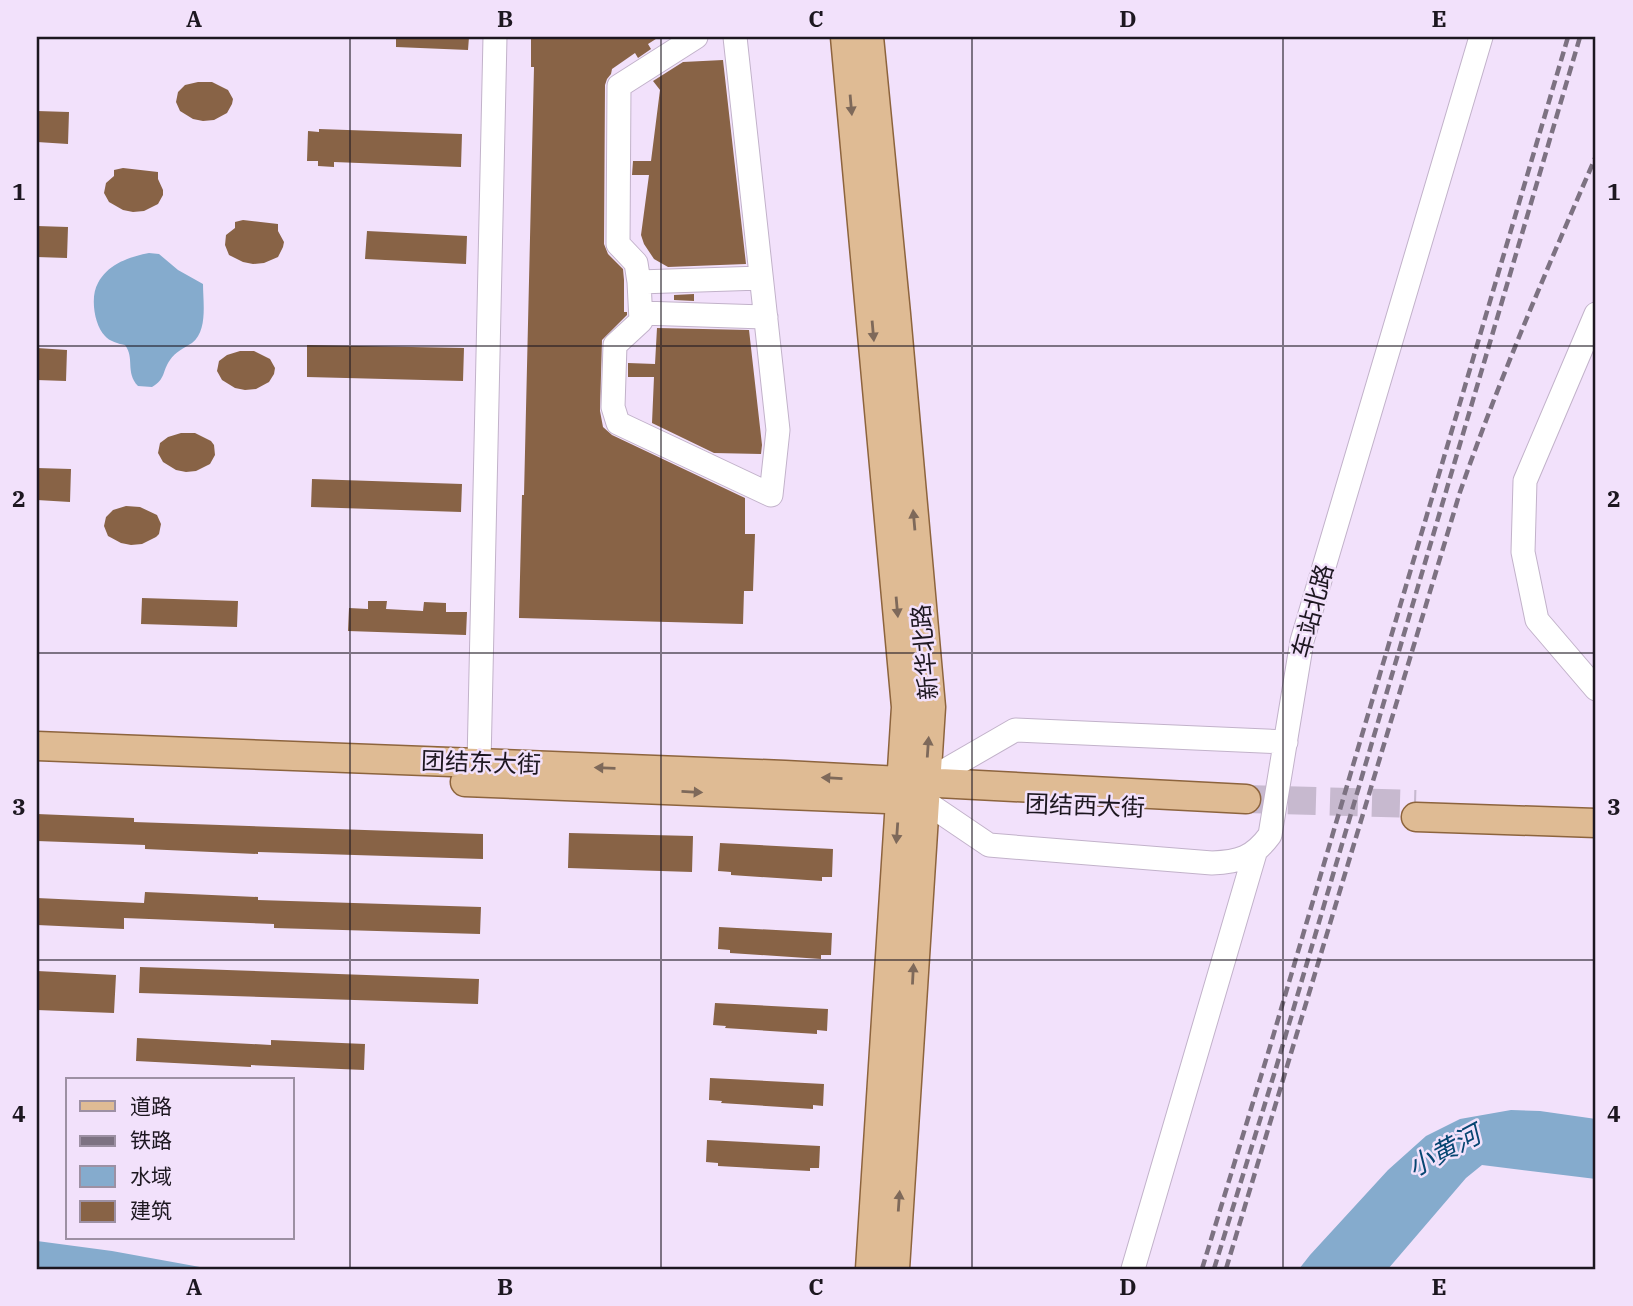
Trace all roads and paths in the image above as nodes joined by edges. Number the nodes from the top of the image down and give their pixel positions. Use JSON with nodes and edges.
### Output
{"nodes":[{"id":1,"x":495,"y":37,"type":"edge"},
{"id":2,"x":696,"y":37,"type":"edge"},
{"id":3,"x":734,"y":37,"type":"edge"},
{"id":4,"x":845,"y":37,"type":"edge"},
{"id":5,"x":869,"y":37,"type":"edge"},
{"id":6,"x":1481,"y":37,"type":"edge"},
{"id":7,"x":761,"y":278,"type":"junction"},
{"id":8,"x":639,"y":282,"type":"junction"},
{"id":9,"x":641,"y":313,"type":"junction"},
{"id":10,"x":1596,"y":314,"type":"edge"},
{"id":11,"x":766,"y":317,"type":"junction"},
{"id":12,"x":1596,"y":689,"type":"edge"},
{"id":13,"x":1286,"y":742,"type":"junction"},
{"id":14,"x":37,"y":746,"type":"edge"},
{"id":15,"x":480,"y":763,"type":"junction"},
{"id":16,"x":37,"y":764,"type":"edge"},
{"id":17,"x":912,"y":791,"type":"junction"},
{"id":18,"x":1246,"y":805,"type":"tunnel mouth"},
{"id":19,"x":1596,"y":809,"type":"edge"},
{"id":20,"x":1596,"y":823,"type":"edge"},
{"id":21,"x":1255,"y":853,"type":"junction"},
{"id":22,"x":870,"y":1269,"type":"edge"},
{"id":23,"x":895,"y":1269,"type":"edge"},
{"id":24,"x":1133,"y":1269,"type":"edge"}],
"edges":[{"from":1,"to":15,"type":"street"},
{"from":2,"to":8,"type":"street"},
{"from":3,"to":7,"type":"street"},
{"from":4,"to":17,"type":"main road","name":"新华北路","one_way":true},
{"from":17,"to":5,"type":"main road","name":"新华北路","one_way":true},
{"from":6,"to":13,"type":"street","name":"车站北路"},
{"from":7,"to":8,"type":"street"},
{"from":7,"to":11,"type":"street"},
{"from":8,"to":9,"type":"street"},
{"from":9,"to":11,"type":"street"},
{"from":9,"to":11,"type":"street"},
{"from":10,"to":12,"type":"street"},
{"from":13,"to":17,"type":"street"},
{"from":13,"to":21,"type":"street","name":"车站北路"},
{"from":14,"to":15,"type":"main road","name":"团结东大街"},
{"from":17,"to":15,"type":"main road","name":"团结东大街","one_way":true},
{"from":16,"to":17,"type":"main road","name":"团结东大街","one_way":true},
{"from":17,"to":18,"type":"main road","name":"团结西大街"},
{"from":17,"to":21,"type":"street"},
{"from":17,"to":22,"type":"main road","name":"新华北路","one_way":true},
{"from":23,"to":17,"type":"main road","name":"新华北路","one_way":true},
{"from":19,"to":20,"type":"main road"},
{"from":21,"to":24,"type":"street","name":"车站北路"}]}
